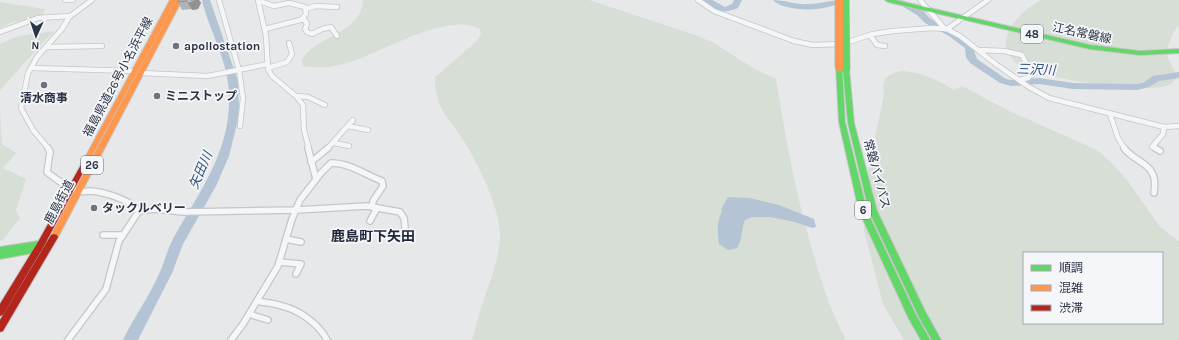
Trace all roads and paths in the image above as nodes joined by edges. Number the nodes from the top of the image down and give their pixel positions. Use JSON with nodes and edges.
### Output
{"nodes":[{"id":1,"x":65,"y":0,"type":"edge"},
{"id":2,"x":73,"y":0,"type":"edge"},
{"id":3,"x":92,"y":0,"type":"edge"},
{"id":4,"x":173,"y":0,"type":"edge"},
{"id":5,"x":179,"y":0,"type":"edge"},
{"id":6,"x":219,"y":0,"type":"edge"},
{"id":7,"x":279,"y":0,"type":"edge"},
{"id":8,"x":698,"y":0,"type":"edge"},
{"id":9,"x":839,"y":0,"type":"edge"},
{"id":10,"x":846,"y":0,"type":"edge"},
{"id":11,"x":888,"y":0,"type":"edge"},
{"id":12,"x":920,"y":0,"type":"edge"},
{"id":13,"x":988,"y":0,"type":"edge"},
{"id":14,"x":261,"y":2,"type":"edge"},
{"id":15,"x":275,"y":6,"type":"junction"},
{"id":16,"x":337,"y":7,"type":"dead end"},
{"id":17,"x":306,"y":9,"type":"junction"},
{"id":18,"x":927,"y":9,"type":"junction"},
{"id":19,"x":70,"y":16,"type":"junction"},
{"id":20,"x":963,"y":18,"type":"junction"},
{"id":21,"x":302,"y":19,"type":"junction"},
{"id":22,"x":265,"y":29,"type":"junction"},
{"id":23,"x":946,"y":29,"type":"junction"},
{"id":24,"x":0,"y":32,"type":"edge"},
{"id":25,"x":870,"y":35,"type":"junction"},
{"id":26,"x":338,"y":36,"type":"dead end"},
{"id":27,"x":289,"y":43,"type":"dead end"},
{"id":28,"x":47,"y":46,"type":"junction"},
{"id":29,"x":102,"y":46,"type":"dead end"},
{"id":30,"x":885,"y":46,"type":"dead end"},
{"id":31,"x":978,"y":50,"type":"junction"},
{"id":32,"x":1179,"y":51,"type":"edge"},
{"id":33,"x":268,"y":66,"type":"junction"},
{"id":34,"x":31,"y":68,"type":"junction"},
{"id":35,"x":843,"y":68,"type":"junction"},
{"id":36,"x":239,"y":70,"type":"junction"},
{"id":37,"x":138,"y":72,"type":"junction"},
{"id":38,"x":1019,"y":80,"type":"junction"},
{"id":39,"x":297,"y":96,"type":"junction"},
{"id":40,"x":325,"y":105,"type":"dead end"},
{"id":41,"x":1110,"y":114,"type":"junction"},
{"id":42,"x":353,"y":120,"type":"dead end"},
{"id":43,"x":240,"y":126,"type":"dead end"},
{"id":44,"x":348,"y":126,"type":"junction"},
{"id":45,"x":1179,"y":126,"type":"edge"},
{"id":46,"x":1164,"y":127,"type":"junction"},
{"id":47,"x":368,"y":130,"type":"dead end"},
{"id":48,"x":334,"y":143,"type":"junction"},
{"id":49,"x":349,"y":146,"type":"dead end"},
{"id":50,"x":1160,"y":150,"type":"dead end"},
{"id":51,"x":311,"y":162,"type":"junction"},
{"id":52,"x":316,"y":179,"type":"junction"},
{"id":53,"x":75,"y":189,"type":"junction"},
{"id":54,"x":1154,"y":193,"type":"dead end"},
{"id":55,"x":375,"y":208,"type":"junction"},
{"id":56,"x":405,"y":208,"type":"dead end"},
{"id":57,"x":296,"y":210,"type":"junction"},
{"id":58,"x":397,"y":210,"type":"junction"},
{"id":59,"x":139,"y":211,"type":"junction"},
{"id":60,"x":370,"y":221,"type":"dead end"},
{"id":61,"x":405,"y":227,"type":"dead end"},
{"id":62,"x":103,"y":235,"type":"dead end"},
{"id":63,"x":123,"y":236,"type":"junction"},
{"id":64,"x":286,"y":239,"type":"junction"},
{"id":65,"x":301,"y":242,"type":"dead end"},
{"id":66,"x":44,"y":246,"type":"junction"},
{"id":67,"x":0,"y":250,"type":"edge"},
{"id":68,"x":0,"y":256,"type":"edge"},
{"id":69,"x":279,"y":262,"type":"junction"},
{"id":70,"x":296,"y":274,"type":"dead end"},
{"id":71,"x":257,"y":301,"type":"junction"},
{"id":72,"x":0,"y":312,"type":"edge"},
{"id":73,"x":249,"y":314,"type":"junction"},
{"id":74,"x":268,"y":320,"type":"dead end"},
{"id":75,"x":0,"y":328,"type":"edge"},
{"id":76,"x":68,"y":340,"type":"edge"},
{"id":77,"x":231,"y":340,"type":"edge"},
{"id":78,"x":327,"y":340,"type":"edge"},
{"id":79,"x":926,"y":340,"type":"edge"},
{"id":80,"x":937,"y":340,"type":"edge"}],
"edges":[{"from":1,"to":2,"type":"street"},
{"from":3,"to":19,"type":"street"},
{"from":4,"to":37,"type":"main road","name":"福島県道26号小名浜平線","number":"26"},
{"from":5,"to":37,"type":"main road","number":"26"},
{"from":6,"to":36,"type":"street"},
{"from":7,"to":15,"type":"street"},
{"from":8,"to":25,"type":"street"},
{"from":9,"to":35,"type":"main road","name":"常磐バイパス","number":"6","bridge":true},
{"from":10,"to":35,"type":"main road","name":"常磐バイパス","number":"6","bridge":true},
{"from":11,"to":18,"type":"main road","name":"江名常磐線","number":"48"},
{"from":12,"to":18,"type":"street"},
{"from":13,"to":20,"type":"street"},
{"from":14,"to":15,"type":"street"},
{"from":14,"to":22,"type":"street"},
{"from":15,"to":17,"type":"street"},
{"from":16,"to":17,"type":"street"},
{"from":17,"to":21,"type":"street"},
{"from":18,"to":20,"type":"main road","name":"江名常磐線","number":"48"},
{"from":18,"to":23,"type":"street"},
{"from":19,"to":24,"type":"street"},
{"from":19,"to":28,"type":"street"},
{"from":20,"to":23,"type":"street"},
{"from":20,"to":32,"type":"main road","name":"江名常磐線","number":"48"},
{"from":21,"to":22,"type":"street"},
{"from":21,"to":26,"type":"street"},
{"from":22,"to":33,"type":"street"},
{"from":23,"to":25,"type":"street"},
{"from":23,"to":31,"type":"street"},
{"from":25,"to":30,"type":"street"},
{"from":27,"to":33,"type":"street"},
{"from":28,"to":29,"type":"street"},
{"from":28,"to":34,"type":"street"},
{"from":31,"to":38,"type":"street"},
{"from":31,"to":38,"type":"street"},
{"from":33,"to":36,"type":"street"},
{"from":33,"to":39,"type":"street"},
{"from":34,"to":37,"type":"street"},
{"from":34,"to":53,"type":"street"},
{"from":35,"to":79,"type":"main road","name":"常磐バイパス","number":"6"},
{"from":35,"to":80,"type":"main road","name":"常磐バイパス","number":"6"},
{"from":36,"to":37,"type":"street"},
{"from":36,"to":43,"type":"street"},
{"from":37,"to":53,"type":"main road","name":"福島県道26号小名浜平線","number":"26"},
{"from":38,"to":41,"type":"street"},
{"from":39,"to":40,"type":"street"},
{"from":39,"to":51,"type":"street"},
{"from":41,"to":46,"type":"street"},
{"from":41,"to":54,"type":"street"},
{"from":42,"to":44,"type":"street"},
{"from":44,"to":47,"type":"street"},
{"from":44,"to":48,"type":"street"},
{"from":45,"to":46,"type":"street"},
{"from":46,"to":50,"type":"street"},
{"from":48,"to":49,"type":"street"},
{"from":48,"to":51,"type":"street"},
{"from":51,"to":52,"type":"street"},
{"from":52,"to":55,"type":"street"},
{"from":52,"to":57,"type":"street"},
{"from":53,"to":59,"type":"street"},
{"from":53,"to":66,"type":"main road","name":"福島県道26号小名浜平線","number":"26"},
{"from":55,"to":57,"type":"street"},
{"from":55,"to":58,"type":"street"},
{"from":55,"to":60,"type":"street"},
{"from":56,"to":58,"type":"street"},
{"from":57,"to":59,"type":"street"},
{"from":57,"to":64,"type":"street"},
{"from":58,"to":61,"type":"street"},
{"from":59,"to":63,"type":"street"},
{"from":62,"to":63,"type":"street"},
{"from":63,"to":76,"type":"street"},
{"from":64,"to":65,"type":"street"},
{"from":64,"to":69,"type":"street"},
{"from":66,"to":67,"type":"main road"},
{"from":66,"to":68,"type":"main road"},
{"from":66,"to":72,"type":"main road","name":"福島県道26号小名浜平線","number":"26"},
{"from":66,"to":75,"type":"main road","number":"26"},
{"from":69,"to":70,"type":"street"},
{"from":69,"to":71,"type":"street"},
{"from":71,"to":73,"type":"street"},
{"from":71,"to":78,"type":"street"},
{"from":73,"to":74,"type":"street"},
{"from":73,"to":77,"type":"street"}]}
